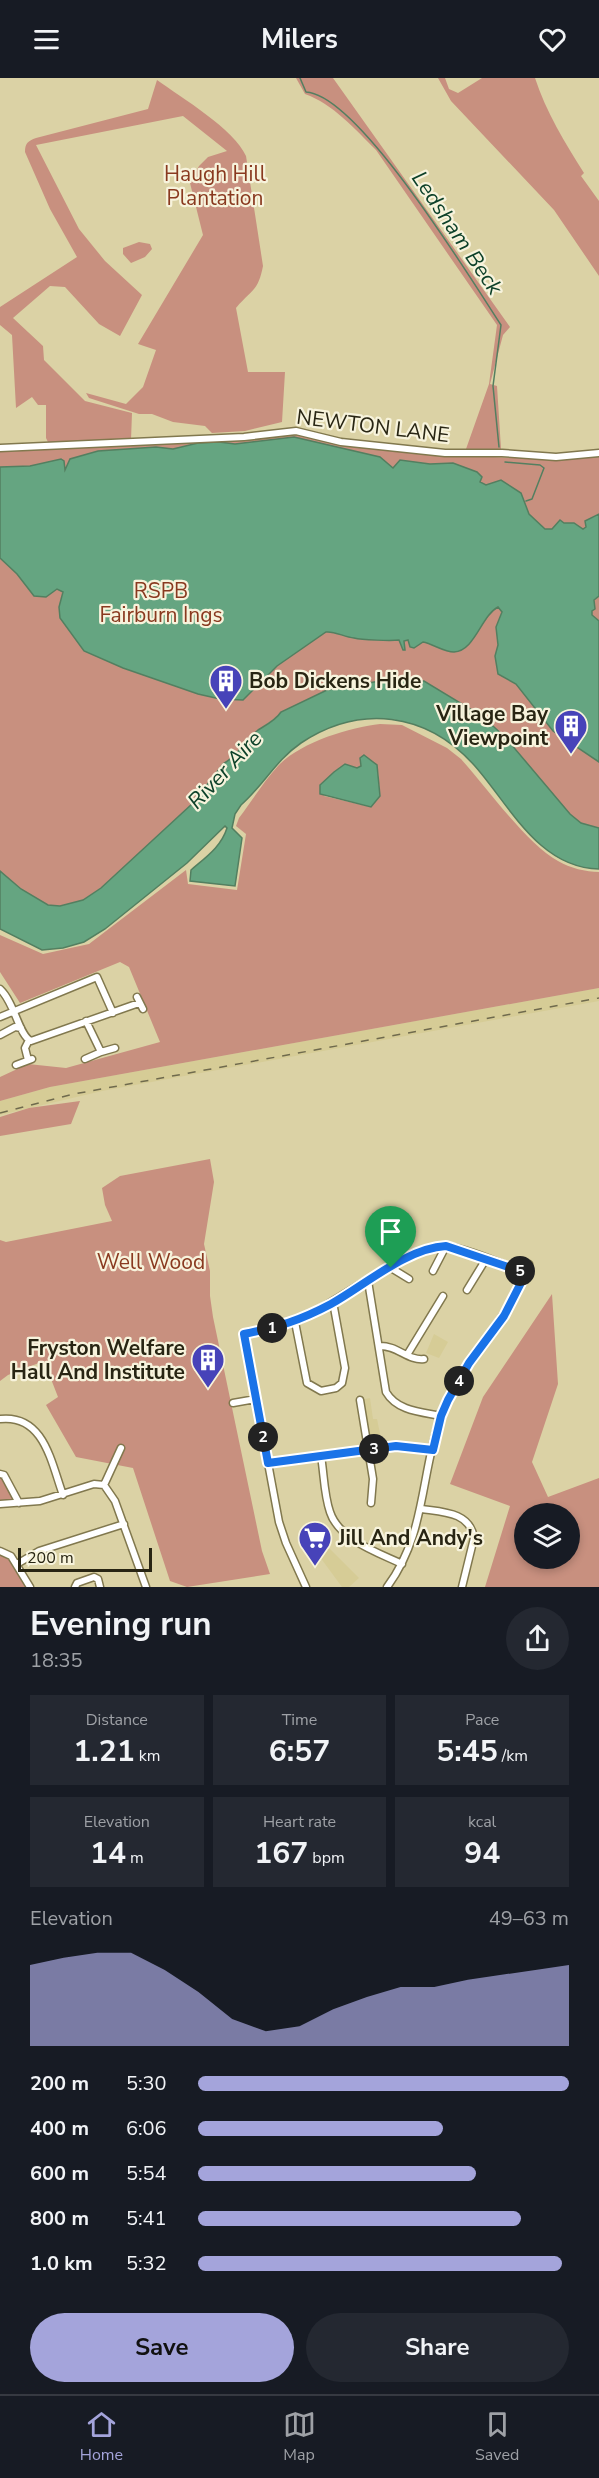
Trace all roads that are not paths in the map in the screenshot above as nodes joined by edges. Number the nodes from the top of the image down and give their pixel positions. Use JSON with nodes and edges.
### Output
{"nodes":[{"id":1,"x":0,"y":448,"type":"edge"},
{"id":2,"x":599,"y":453,"type":"edge"},
{"id":3,"x":0,"y":989,"type":"edge"},
{"id":4,"x":140,"y":1003,"type":"dead end"},
{"id":5,"x":15,"y":1010,"type":"junction"},
{"id":6,"x":113,"y":1013,"type":"junction"},
{"id":7,"x":0,"y":1017,"type":"edge"},
{"id":8,"x":86,"y":1021,"type":"junction"},
{"id":9,"x":21,"y":1028,"type":"junction"},
{"id":10,"x":0,"y":1035,"type":"edge"},
{"id":11,"x":29,"y":1040,"type":"junction"},
{"id":12,"x":115,"y":1048,"type":"dead end"},
{"id":13,"x":101,"y":1052,"type":"junction"},
{"id":14,"x":85,"y":1059,"type":"dead end"},
{"id":15,"x":16,"y":1065,"type":"dead end"},
{"id":16,"x":446,"y":1246,"type":"junction"},
{"id":17,"x":486,"y":1259,"type":"junction"},
{"id":18,"x":529,"y":1264,"type":"dead end"},
{"id":19,"x":391,"y":1268,"type":"junction"},
{"id":20,"x":433,"y":1271,"type":"dead end"},
{"id":21,"x":526,"y":1273,"type":"junction"},
{"id":22,"x":409,"y":1279,"type":"dead end"},
{"id":23,"x":368,"y":1281,"type":"junction"},
{"id":24,"x":467,"y":1290,"type":"dead end"},
{"id":25,"x":443,"y":1296,"type":"dead end"},
{"id":26,"x":333,"y":1302,"type":"junction"},
{"id":27,"x":295,"y":1322,"type":"junction"},
{"id":28,"x":379,"y":1346,"type":"junction"},
{"id":29,"x":407,"y":1355,"type":"junction"},
{"id":30,"x":424,"y":1359,"type":"dead end"},
{"id":31,"x":256,"y":1399,"type":"junction"},
{"id":32,"x":360,"y":1400,"type":"dead end"},
{"id":33,"x":233,"y":1403,"type":"dead end"},
{"id":34,"x":441,"y":1416,"type":"junction"},
{"id":35,"x":0,"y":1419,"type":"edge"},
{"id":36,"x":121,"y":1448,"type":"dead end"},
{"id":37,"x":369,"y":1449,"type":"junction"},
{"id":38,"x":433,"y":1450,"type":"junction"},
{"id":39,"x":321,"y":1456,"type":"junction"},
{"id":40,"x":268,"y":1463,"type":"junction"},
{"id":41,"x":0,"y":1474,"type":"edge"},
{"id":42,"x":104,"y":1485,"type":"junction"},
{"id":43,"x":63,"y":1494,"type":"junction"},
{"id":44,"x":20,"y":1503,"type":"junction"},
{"id":45,"x":371,"y":1503,"type":"dead end"},
{"id":46,"x":0,"y":1504,"type":"edge"},
{"id":47,"x":422,"y":1509,"type":"junction"},
{"id":48,"x":124,"y":1524,"type":"junction"},
{"id":49,"x":0,"y":1551,"type":"edge"},
{"id":50,"x":17,"y":1564,"type":"junction"},
{"id":51,"x":402,"y":1564,"type":"junction"},
{"id":52,"x":304,"y":1586,"type":"edge"},
{"id":53,"x":30,"y":1587,"type":"edge"},
{"id":54,"x":75,"y":1587,"type":"edge"},
{"id":55,"x":100,"y":1587,"type":"edge"},
{"id":56,"x":146,"y":1587,"type":"edge"},
{"id":57,"x":387,"y":1587,"type":"edge"},
{"id":58,"x":462,"y":1587,"type":"edge"}],
"edges":[{"from":1,"to":2,"type":"street","name":"NEWTON LANE"},
{"from":3,"to":5,"type":"street"},
{"from":4,"to":6,"type":"street"},
{"from":5,"to":6,"type":"street"},
{"from":5,"to":7,"type":"street"},
{"from":5,"to":9,"type":"street"},
{"from":6,"to":8,"type":"street"},
{"from":8,"to":11,"type":"street"},
{"from":8,"to":13,"type":"street"},
{"from":9,"to":10,"type":"street"},
{"from":9,"to":11,"type":"street"},
{"from":11,"to":15,"type":"street"},
{"from":12,"to":13,"type":"street"},
{"from":13,"to":14,"type":"street"},
{"from":16,"to":17,"type":"street"},
{"from":16,"to":19,"type":"street"},
{"from":16,"to":20,"type":"street"},
{"from":17,"to":21,"type":"street"},
{"from":17,"to":24,"type":"street"},
{"from":18,"to":21,"type":"street"},
{"from":19,"to":22,"type":"street"},
{"from":19,"to":23,"type":"street"},
{"from":21,"to":34,"type":"street"},
{"from":23,"to":26,"type":"street"},
{"from":23,"to":28,"type":"street"},
{"from":25,"to":29,"type":"street"},
{"from":26,"to":27,"type":"street"},
{"from":26,"to":27,"type":"street"},
{"from":27,"to":31,"type":"street"},
{"from":28,"to":29,"type":"street"},
{"from":28,"to":34,"type":"street"},
{"from":29,"to":30,"type":"street"},
{"from":31,"to":33,"type":"street"},
{"from":31,"to":40,"type":"street"},
{"from":32,"to":37,"type":"street"},
{"from":34,"to":38,"type":"street"},
{"from":35,"to":43,"type":"street"},
{"from":36,"to":42,"type":"street"},
{"from":37,"to":38,"type":"street"},
{"from":37,"to":39,"type":"street"},
{"from":37,"to":45,"type":"street"},
{"from":38,"to":47,"type":"street"},
{"from":39,"to":40,"type":"street"},
{"from":39,"to":51,"type":"street"},
{"from":40,"to":52,"type":"street"},
{"from":41,"to":44,"type":"street"},
{"from":42,"to":43,"type":"street"},
{"from":42,"to":48,"type":"street"},
{"from":43,"to":44,"type":"street"},
{"from":44,"to":46,"type":"street"},
{"from":47,"to":51,"type":"street"},
{"from":47,"to":58,"type":"street"},
{"from":48,"to":50,"type":"street"},
{"from":48,"to":56,"type":"street"},
{"from":49,"to":50,"type":"street"},
{"from":50,"to":53,"type":"street"},
{"from":51,"to":57,"type":"street"},
{"from":54,"to":55,"type":"street"}]}
